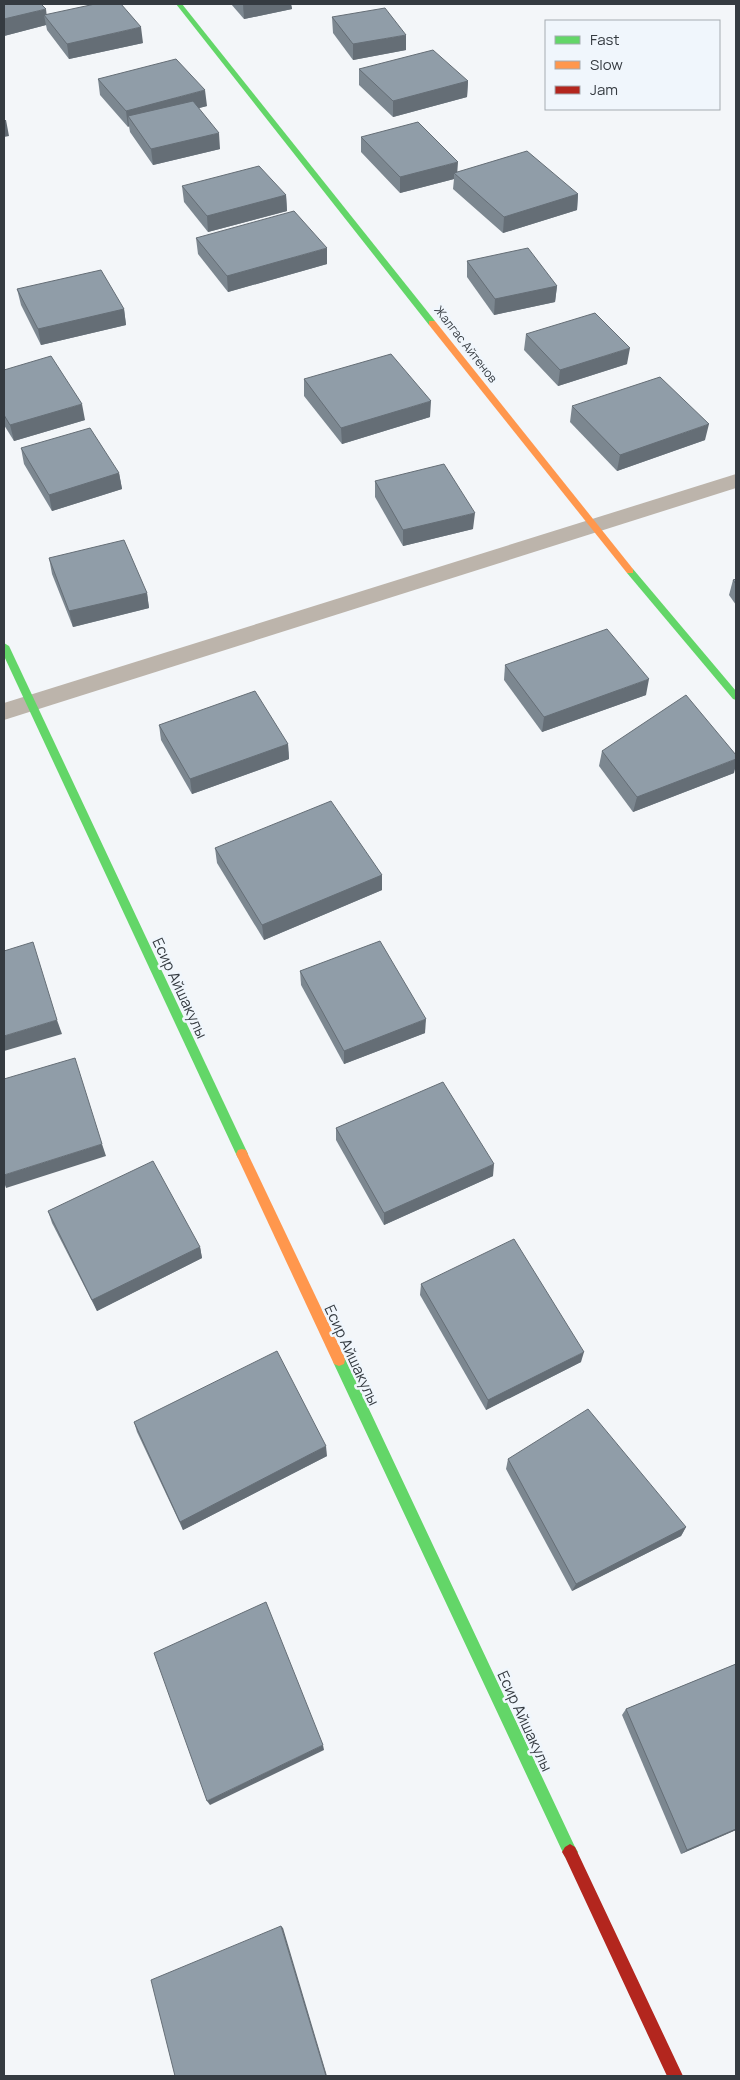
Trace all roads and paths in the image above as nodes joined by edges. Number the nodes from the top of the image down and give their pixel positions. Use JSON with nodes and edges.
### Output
{"nodes":[{"id":1,"x":179,"y":4,"type":"edge"},
{"id":2,"x":736,"y":481,"type":"edge"},
{"id":3,"x":594,"y":527,"type":"junction"},
{"id":4,"x":4,"y":646,"type":"edge"},
{"id":5,"x":736,"y":697,"type":"edge"},
{"id":6,"x":29,"y":704,"type":"junction"},
{"id":7,"x":4,"y":712,"type":"edge"},
{"id":8,"x":675,"y":2076,"type":"edge"}],
"edges":[{"from":1,"to":3,"type":"street","name":"Жалгас Айтенов"},
{"from":2,"to":3,"type":"street"},
{"from":3,"to":5,"type":"street","name":"Жалгас Айтенов"},
{"from":3,"to":6,"type":"street"},
{"from":4,"to":6,"type":"street","name":"Есир Айшакулы"},
{"from":6,"to":7,"type":"street"},
{"from":6,"to":8,"type":"street","name":"Есир Айшакулы"}]}
